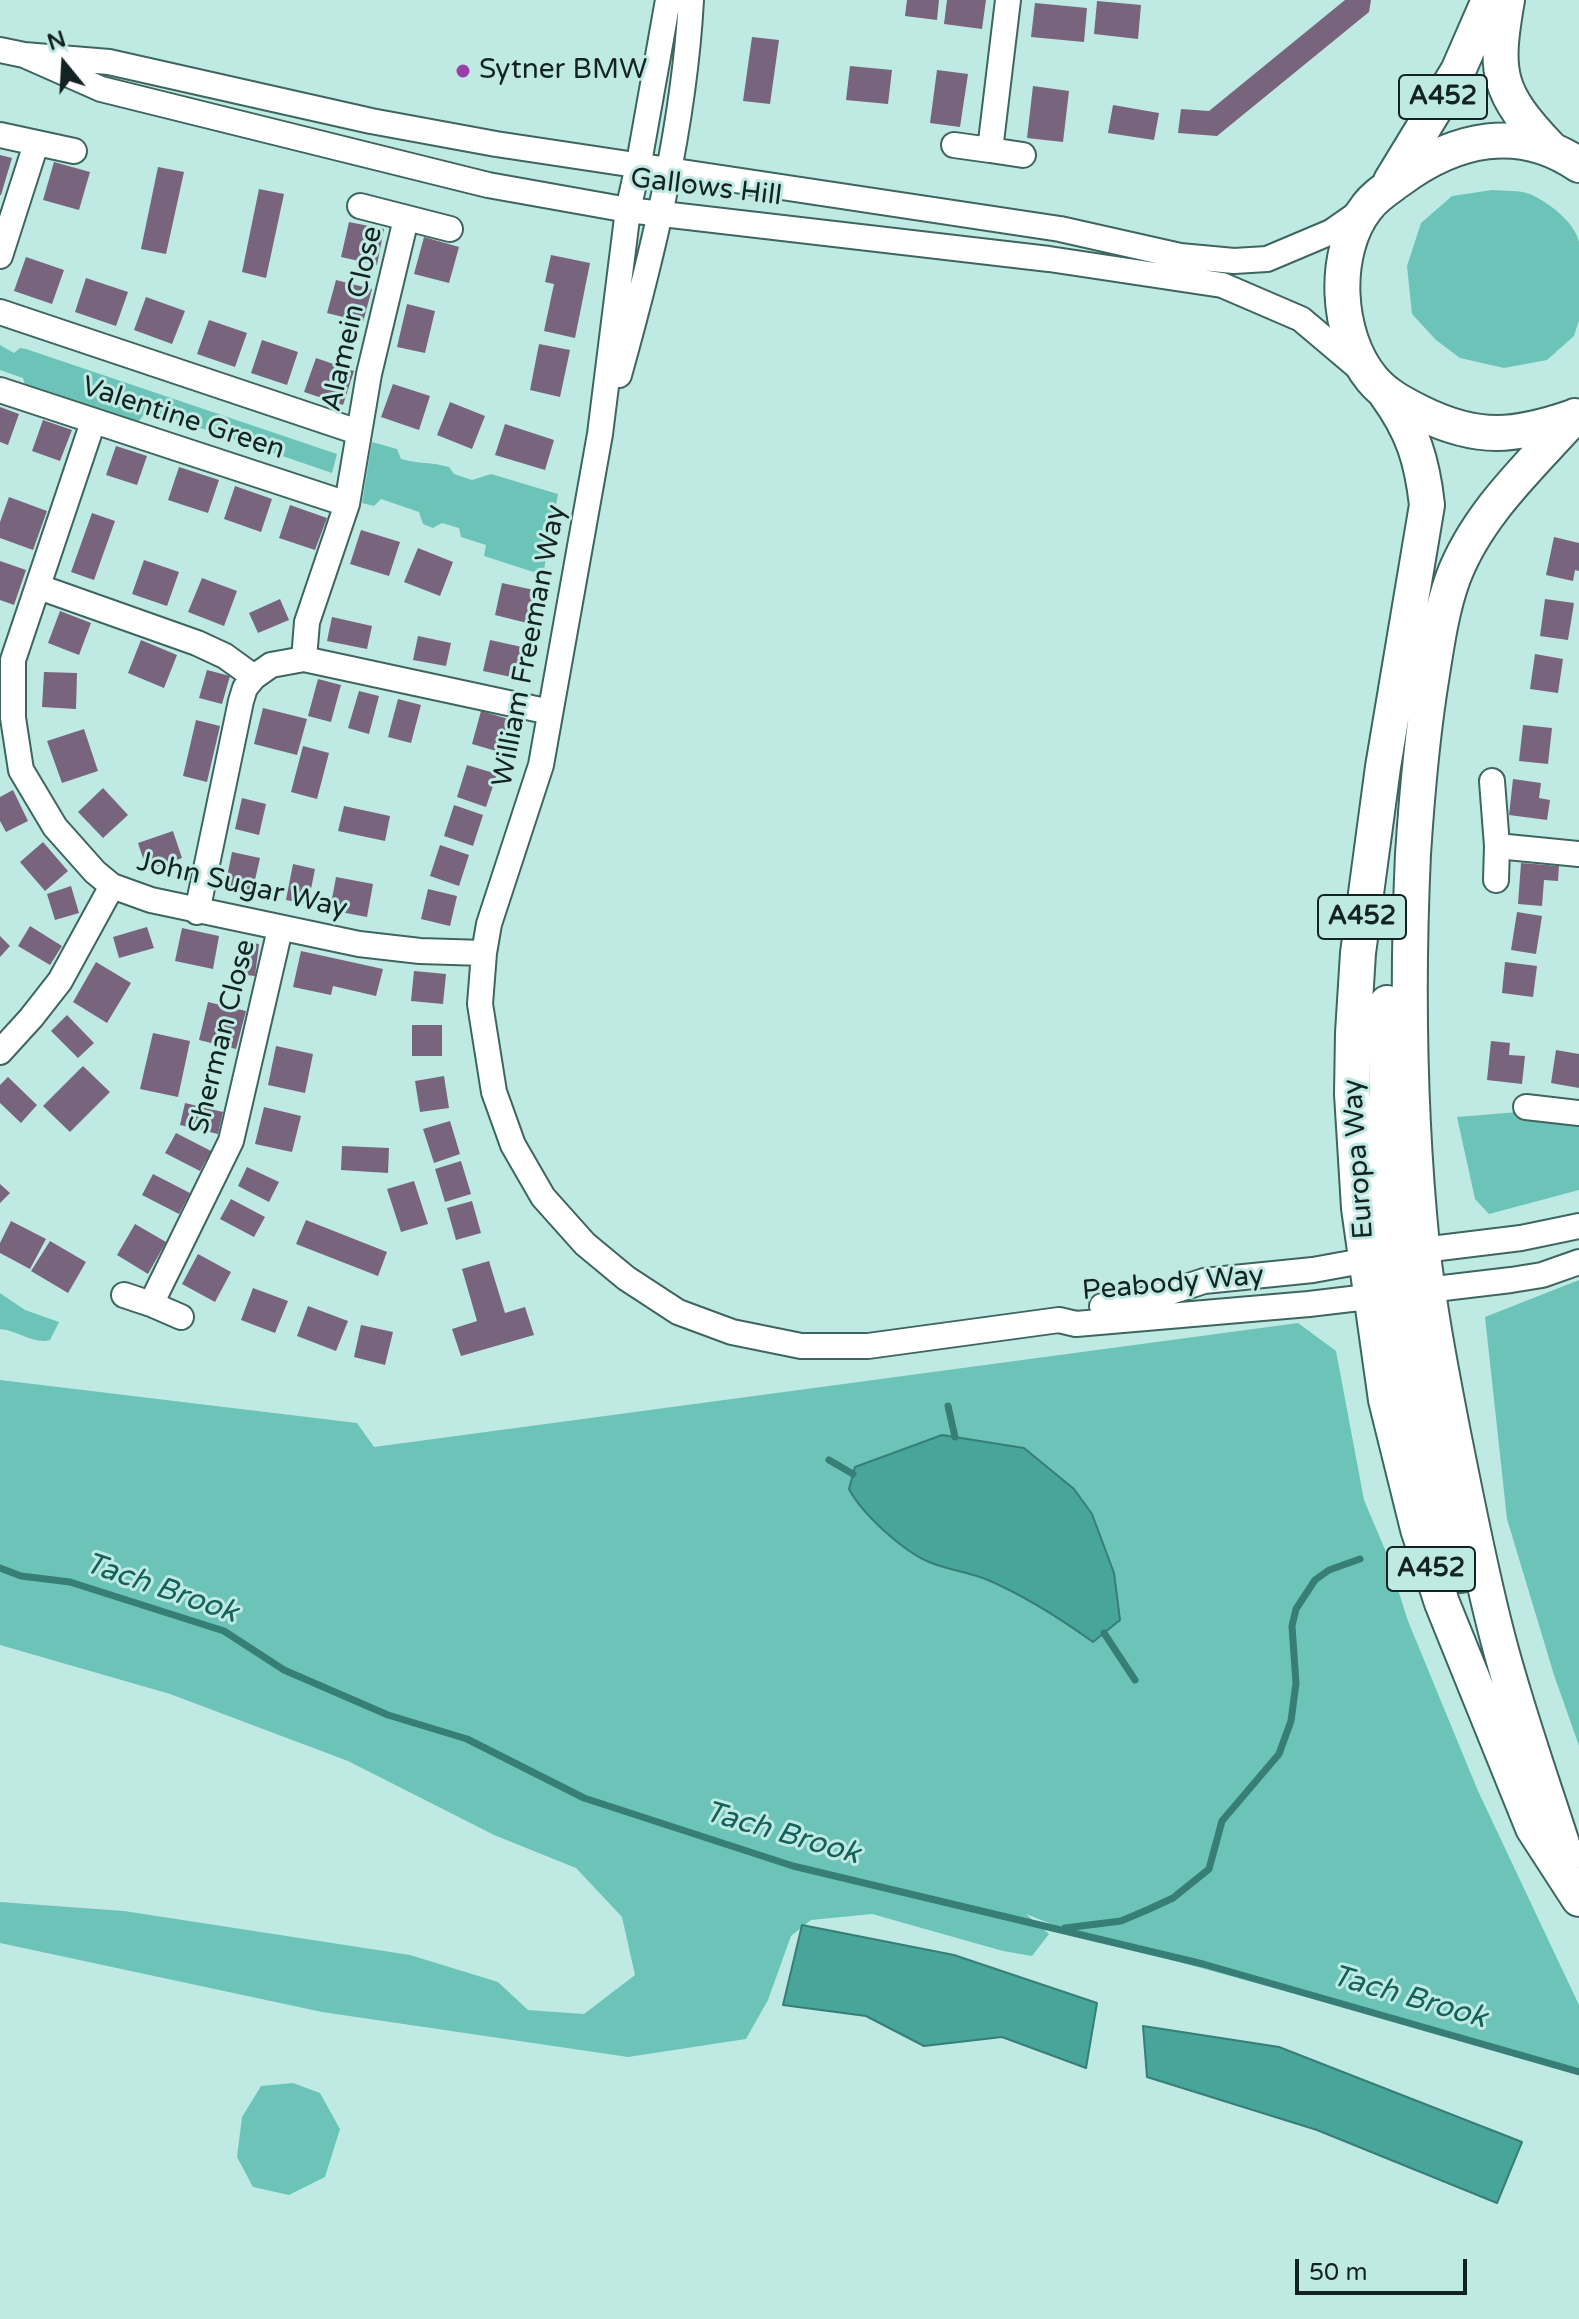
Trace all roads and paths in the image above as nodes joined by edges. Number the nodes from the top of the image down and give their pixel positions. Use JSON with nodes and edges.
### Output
{"nodes":[{"id":1,"x":668,"y":0,"type":"edge"},
{"id":2,"x":691,"y":0,"type":"edge"},
{"id":3,"x":1008,"y":0,"type":"edge"},
{"id":4,"x":1489,"y":0,"type":"edge"},
{"id":5,"x":1507,"y":0,"type":"edge"},
{"id":6,"x":12,"y":52,"type":"edge"},
{"id":7,"x":0,"y":135,"type":"edge"},
{"id":8,"x":36,"y":144,"type":"junction"},
{"id":9,"x":954,"y":145,"type":"dead end"},
{"id":10,"x":990,"y":150,"type":"junction"},
{"id":11,"x":74,"y":151,"type":"dead end"},
{"id":12,"x":1023,"y":155,"type":"dead end"},
{"id":13,"x":1568,"y":156,"type":"edge"},
{"id":14,"x":638,"y":167,"type":"junction"},
{"id":15,"x":668,"y":172,"type":"junction"},
{"id":16,"x":1376,"y":198,"type":"junction"},
{"id":17,"x":360,"y":206,"type":"dead end"},
{"id":18,"x":628,"y":210,"type":"junction"},
{"id":19,"x":659,"y":214,"type":"junction"},
{"id":20,"x":406,"y":219,"type":"junction"},
{"id":21,"x":450,"y":229,"type":"dead end"},
{"id":22,"x":0,"y":256,"type":"edge"},
{"id":23,"x":0,"y":312,"type":"edge"},
{"id":24,"x":1378,"y":385,"type":"junction"},
{"id":25,"x":0,"y":390,"type":"edge"},
{"id":26,"x":1577,"y":415,"type":"edge"},
{"id":27,"x":93,"y":422,"type":"junction"},
{"id":28,"x":358,"y":432,"type":"junction"},
{"id":29,"x":600,"y":434,"type":"junction"},
{"id":30,"x":347,"y":504,"type":"junction"},
{"id":31,"x":39,"y":587,"type":"junction"},
{"id":32,"x":10,"y":631,"type":"edge"},
{"id":33,"x":304,"y":659,"type":"junction"},
{"id":34,"x":254,"y":677,"type":"junction"},
{"id":35,"x":550,"y":712,"type":"junction"},
{"id":36,"x":11,"y":773,"type":"edge"},
{"id":37,"x":1492,"y":781,"type":"dead end"},
{"id":38,"x":1416,"y":798,"type":"junction"},
{"id":39,"x":1497,"y":846,"type":"junction"},
{"id":40,"x":1579,"y":854,"type":"edge"},
{"id":41,"x":1496,"y":880,"type":"dead end"},
{"id":42,"x":112,"y":886,"type":"junction"},
{"id":43,"x":197,"y":912,"type":"junction"},
{"id":44,"x":280,"y":929,"type":"junction"},
{"id":45,"x":484,"y":953,"type":"junction"},
{"id":46,"x":0,"y":1052,"type":"edge"},
{"id":47,"x":1526,"y":1107,"type":"dead end"},
{"id":48,"x":1579,"y":1113,"type":"edge"},
{"id":49,"x":1579,"y":1226,"type":"edge"},
{"id":50,"x":1423,"y":1250,"type":"junction"},
{"id":51,"x":1377,"y":1258,"type":"junction"},
{"id":52,"x":1579,"y":1262,"type":"edge"},
{"id":53,"x":1399,"y":1292,"type":"junction"},
{"id":54,"x":124,"y":1295,"type":"dead end"},
{"id":55,"x":151,"y":1304,"type":"junction"},
{"id":56,"x":181,"y":1317,"type":"dead end"},
{"id":57,"x":1059,"y":1320,"type":"junction"},
{"id":58,"x":1579,"y":1898,"type":"edge"}],
"edges":[{"from":1,"to":14,"type":"street"},
{"from":2,"to":15,"type":"street"},
{"from":3,"to":10,"type":"street"},
{"from":4,"to":16,"type":"highway","number":"A452"},
{"from":5,"to":13,"type":"highway","number":"A452"},
{"from":6,"to":14,"type":"street","name":"Gallows Hill"},
{"from":6,"to":18,"type":"street","name":"Gallows Hill"},
{"from":7,"to":8,"type":"street"},
{"from":8,"to":11,"type":"street"},
{"from":8,"to":22,"type":"street"},
{"from":9,"to":10,"type":"street"},
{"from":10,"to":12,"type":"street"},
{"from":13,"to":16,"type":"highway"},
{"from":14,"to":15,"type":"street","name":"Gallows Hill"},
{"from":14,"to":18,"type":"street"},
{"from":15,"to":16,"type":"street","name":"Gallows Hill"},
{"from":15,"to":19,"type":"street"},
{"from":16,"to":24,"type":"highway","name":"Europa Way"},
{"from":17,"to":20,"type":"street"},
{"from":18,"to":19,"type":"street","name":"Gallows Hill"},
{"from":18,"to":29,"type":"street"},
{"from":19,"to":24,"type":"street","name":"Gallows Hill"},
{"from":19,"to":29,"type":"street"},
{"from":20,"to":21,"type":"street"},
{"from":20,"to":28,"type":"street","name":"Alamein Close"},
{"from":23,"to":28,"type":"street"},
{"from":24,"to":26,"type":"highway"},
{"from":24,"to":51,"type":"highway","name":"Europa Way","number":"A452"},
{"from":25,"to":27,"type":"street","name":"Valentine Green"},
{"from":26,"to":38,"type":"highway","name":"Europa Way","number":"A452"},
{"from":27,"to":30,"type":"street","name":"Valentine Green"},
{"from":27,"to":31,"type":"street","name":"John Sugar Way"},
{"from":28,"to":30,"type":"street","name":"Alamein Close"},
{"from":29,"to":35,"type":"street","name":"William Freeman Way"},
{"from":30,"to":33,"type":"street","name":"Alamein Close"},
{"from":31,"to":32,"type":"street","name":"John Sugar Way"},
{"from":31,"to":34,"type":"street"},
{"from":32,"to":36,"type":"street","name":"John Sugar Way"},
{"from":33,"to":34,"type":"street"},
{"from":33,"to":35,"type":"street"},
{"from":34,"to":43,"type":"street"},
{"from":35,"to":45,"type":"street","name":"William Freeman Way"},
{"from":36,"to":42,"type":"street","name":"John Sugar Way"},
{"from":37,"to":39,"type":"street"},
{"from":38,"to":50,"type":"highway","name":"Europa Way","number":"A452"},
{"from":38,"to":51,"type":"highway"},
{"from":39,"to":40,"type":"street"},
{"from":39,"to":41,"type":"street"},
{"from":42,"to":43,"type":"street","name":"John Sugar Way"},
{"from":42,"to":46,"type":"street"},
{"from":43,"to":44,"type":"street","name":"John Sugar Way"},
{"from":44,"to":45,"type":"street","name":"John Sugar Way"},
{"from":44,"to":55,"type":"street","name":"Sherman Close"},
{"from":45,"to":57,"type":"street","name":"William Freeman Way"},
{"from":47,"to":48,"type":"street"},
{"from":49,"to":50,"type":"street","name":"Peabody Way"},
{"from":50,"to":51,"type":"street","name":"Peabody Way"},
{"from":50,"to":53,"type":"highway","name":"Europa Way","number":"A452"},
{"from":51,"to":53,"type":"highway"},
{"from":51,"to":57,"type":"street","name":"Peabody Way"},
{"from":52,"to":53,"type":"street","name":"Peabody Way"},
{"from":53,"to":57,"type":"street","name":"Peabody Way"},
{"from":53,"to":58,"type":"highway","name":"Europa Way","number":"A452"},
{"from":53,"to":58,"type":"highway","name":"Europa Way","number":"A452"},
{"from":54,"to":55,"type":"street"},
{"from":55,"to":56,"type":"street"}]}
